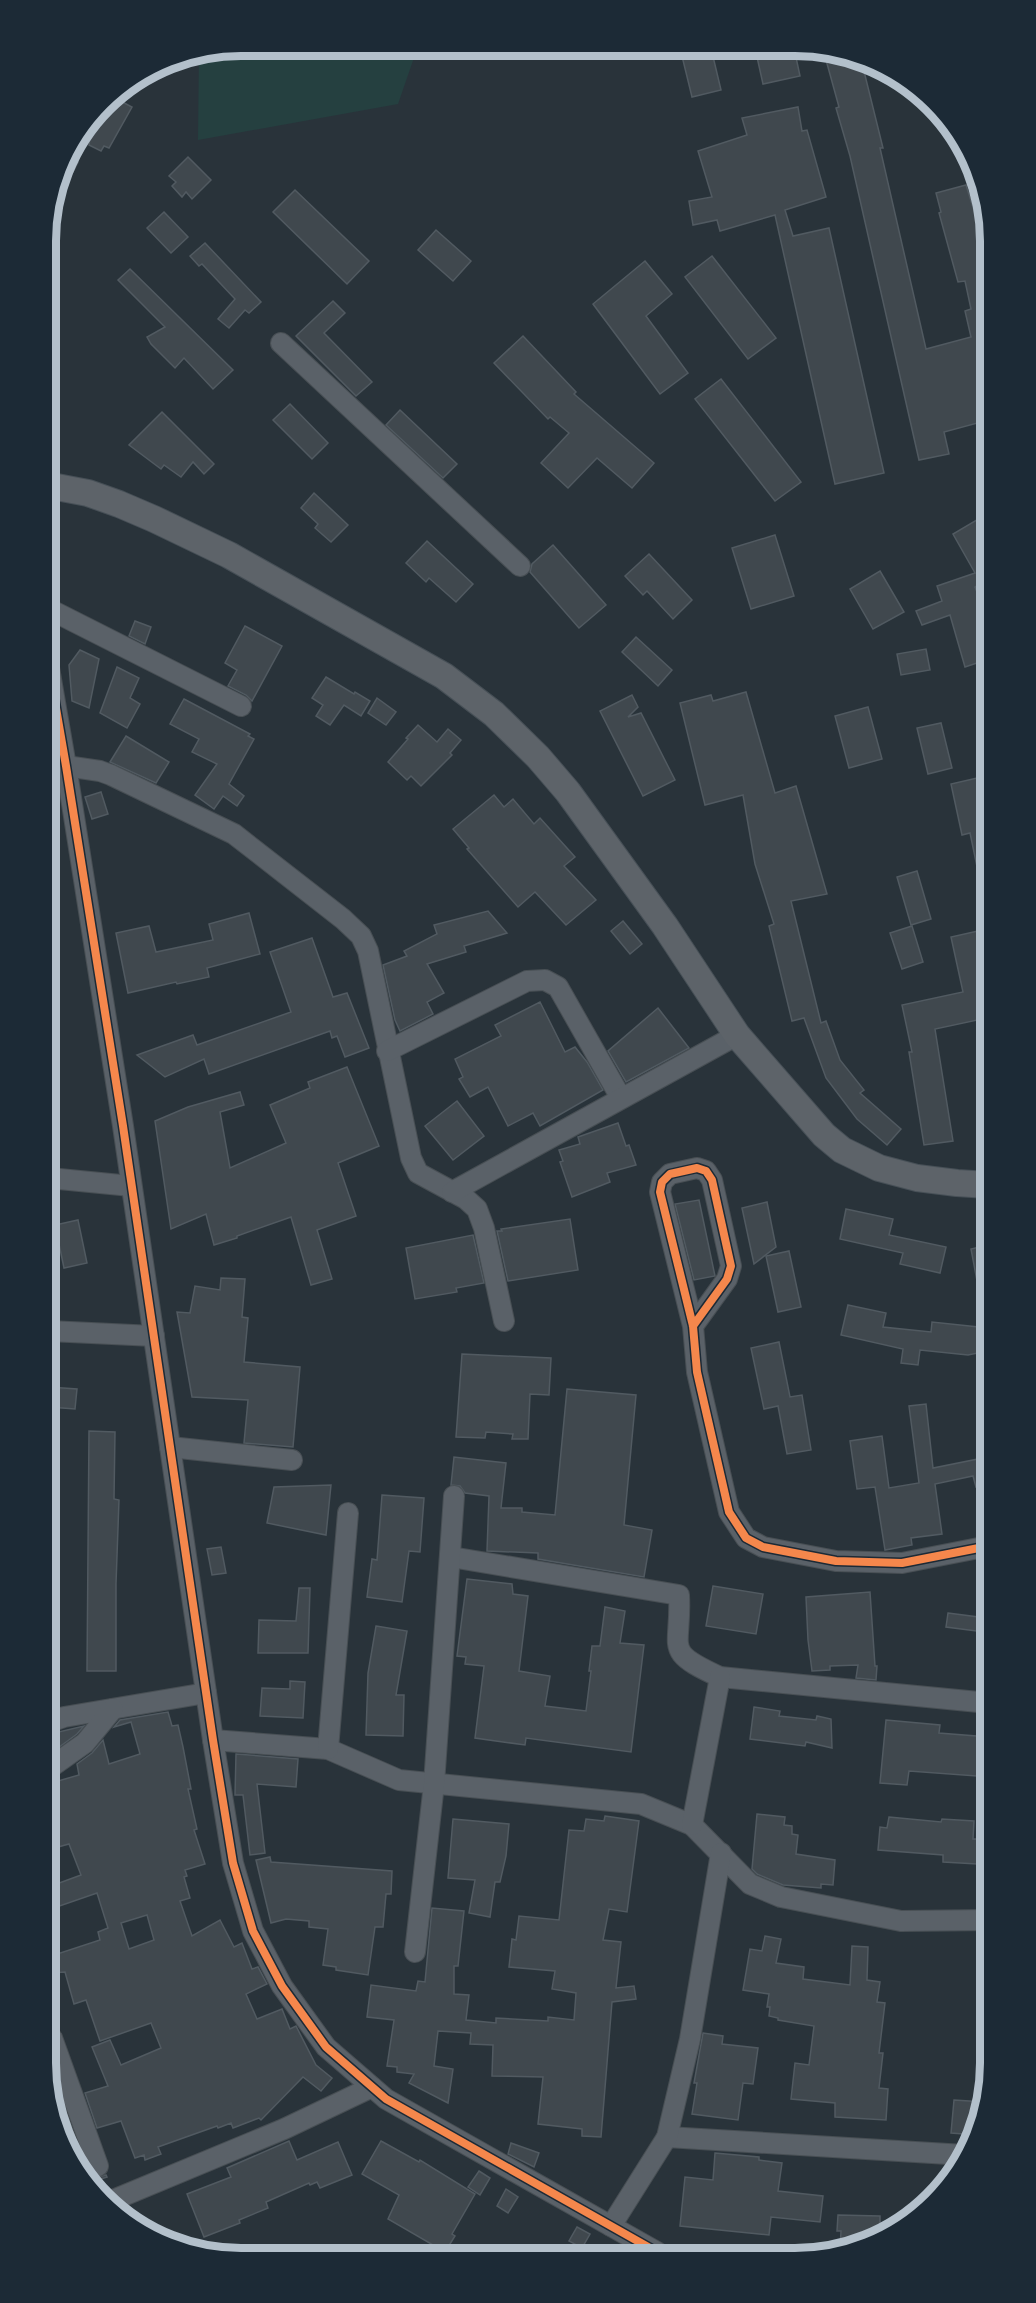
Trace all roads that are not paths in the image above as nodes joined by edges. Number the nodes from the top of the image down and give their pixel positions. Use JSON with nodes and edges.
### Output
{"nodes":[{"id":1,"x":281,"y":343,"type":"dead end"},
{"id":2,"x":56,"y":487,"type":"edge"},
{"id":3,"x":519,"y":566,"type":"dead end"},
{"id":4,"x":56,"y":612,"type":"edge"},
{"id":5,"x":241,"y":706,"type":"dead end"},
{"id":6,"x":56,"y":707,"type":"edge"},
{"id":7,"x":66,"y":766,"type":"junction"},
{"id":8,"x":737,"y":1035,"type":"junction"},
{"id":9,"x":387,"y":1051,"type":"junction"},
{"id":10,"x":621,"y":1098,"type":"junction"},
{"id":11,"x":55,"y":1179,"type":"edge"},
{"id":12,"x":980,"y":1185,"type":"edge"},
{"id":13,"x":131,"y":1186,"type":"junction"},
{"id":14,"x":452,"y":1192,"type":"junction"},
{"id":15,"x":504,"y":1322,"type":"dead end"},
{"id":16,"x":693,"y":1326,"type":"junction"},
{"id":17,"x":55,"y":1331,"type":"edge"},
{"id":18,"x":154,"y":1336,"type":"junction"},
{"id":19,"x":170,"y":1447,"type":"junction"},
{"id":20,"x":292,"y":1460,"type":"dead end"},
{"id":21,"x":454,"y":1496,"type":"dead end"},
{"id":22,"x":348,"y":1513,"type":"dead end"},
{"id":23,"x":980,"y":1548,"type":"edge"},
{"id":24,"x":451,"y":1557,"type":"junction"},
{"id":25,"x":720,"y":1677,"type":"junction"},
{"id":26,"x":206,"y":1693,"type":"junction"},
{"id":27,"x":980,"y":1702,"type":"edge"},
{"id":28,"x":113,"y":1708,"type":"junction"},
{"id":29,"x":55,"y":1721,"type":"edge"},
{"id":30,"x":213,"y":1740,"type":"junction"},
{"id":31,"x":328,"y":1749,"type":"junction"},
{"id":32,"x":55,"y":1764,"type":"edge"},
{"id":33,"x":434,"y":1784,"type":"junction"},
{"id":34,"x":692,"y":1825,"type":"junction"},
{"id":35,"x":721,"y":1853,"type":"junction"},
{"id":36,"x":980,"y":1920,"type":"edge"},
{"id":37,"x":415,"y":1952,"type":"dead end"},
{"id":38,"x":55,"y":2049,"type":"edge"},
{"id":39,"x":372,"y":2087,"type":"junction"},
{"id":40,"x":667,"y":2137,"type":"junction"},
{"id":41,"x":956,"y":2154,"type":"edge"},
{"id":42,"x":98,"y":2166,"type":"dead end"},
{"id":43,"x":116,"y":2199,"type":"edge"},
{"id":44,"x":611,"y":2226,"type":"junction"},
{"id":45,"x":650,"y":2248,"type":"edge"}],
"edges":[{"from":1,"to":3,"type":"street"},
{"from":2,"to":8,"type":"main road"},
{"from":4,"to":5,"type":"street"},
{"from":6,"to":7,"type":"street"},
{"from":7,"to":9,"type":"street"},
{"from":7,"to":13,"type":"street"},
{"from":8,"to":10,"type":"street"},
{"from":8,"to":12,"type":"main road"},
{"from":9,"to":10,"type":"street"},
{"from":9,"to":14,"type":"street"},
{"from":10,"to":14,"type":"street"},
{"from":11,"to":13,"type":"street"},
{"from":13,"to":18,"type":"street"},
{"from":14,"to":15,"type":"street"},
{"from":16,"to":16,"type":"street"},
{"from":16,"to":23,"type":"street"},
{"from":17,"to":18,"type":"street"},
{"from":18,"to":19,"type":"street"},
{"from":19,"to":20,"type":"street"},
{"from":19,"to":26,"type":"street"},
{"from":21,"to":24,"type":"street"},
{"from":22,"to":31,"type":"street"},
{"from":24,"to":25,"type":"street"},
{"from":24,"to":33,"type":"street"},
{"from":25,"to":27,"type":"street"},
{"from":25,"to":34,"type":"street"},
{"from":26,"to":28,"type":"street"},
{"from":26,"to":30,"type":"street"},
{"from":28,"to":29,"type":"street"},
{"from":28,"to":32,"type":"street"},
{"from":30,"to":31,"type":"street"},
{"from":30,"to":39,"type":"street"},
{"from":31,"to":33,"type":"street"},
{"from":33,"to":34,"type":"street"},
{"from":33,"to":37,"type":"street"},
{"from":34,"to":35,"type":"street"},
{"from":35,"to":36,"type":"street"},
{"from":35,"to":40,"type":"street"},
{"from":38,"to":42,"type":"street"},
{"from":39,"to":43,"type":"street"},
{"from":39,"to":44,"type":"street"},
{"from":40,"to":41,"type":"street"},
{"from":40,"to":44,"type":"street"},
{"from":44,"to":45,"type":"street"}]}
